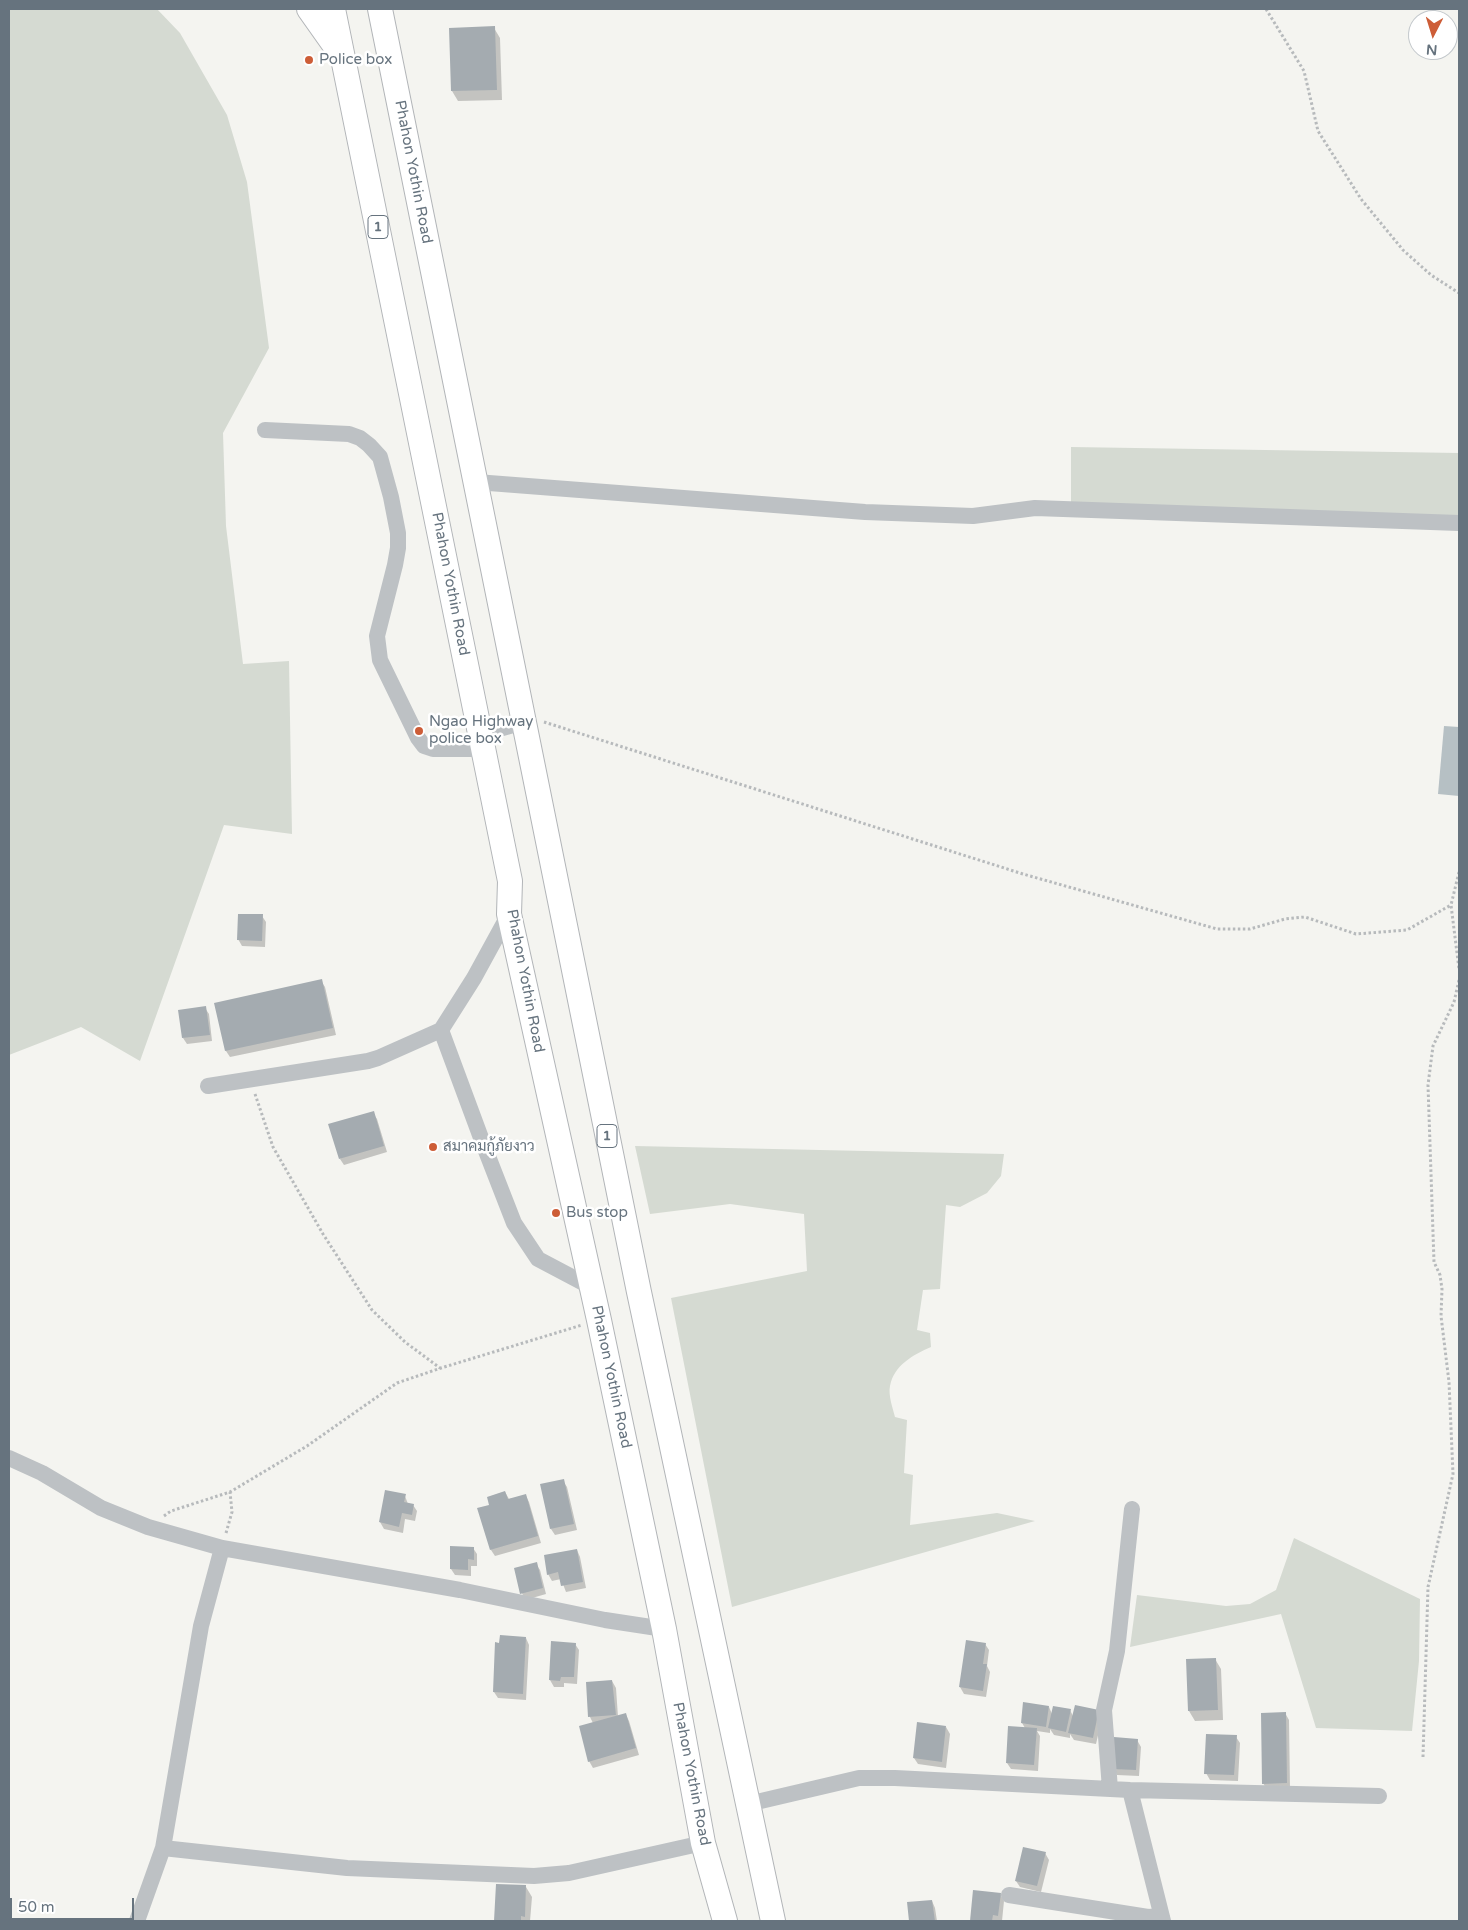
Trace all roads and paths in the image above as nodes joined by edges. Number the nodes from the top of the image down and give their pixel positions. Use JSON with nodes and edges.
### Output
{"nodes":[{"id":1,"x":309,"y":9,"type":"edge"},
{"id":2,"x":333,"y":9,"type":"edge"},
{"id":3,"x":380,"y":9,"type":"edge"},
{"id":4,"x":1266,"y":9,"type":"edge"},
{"id":5,"x":343,"y":58,"type":"junction"},
{"id":6,"x":1459,"y":293,"type":"edge"},
{"id":7,"x":265,"y":430,"type":"dead end"},
{"id":8,"x":476,"y":482,"type":"junction"},
{"id":9,"x":1459,"y":523,"type":"edge"},
{"id":10,"x":524,"y":719,"type":"junction"},
{"id":11,"x":482,"y":741,"type":"junction"},
{"id":12,"x":1459,"y":872,"type":"edge"},
{"id":13,"x":1451,"y":905,"type":"junction"},
{"id":14,"x":509,"y":914,"type":"junction"},
{"id":15,"x":1459,"y":969,"type":"edge"},
{"id":16,"x":1459,"y":980,"type":"edge"},
{"id":17,"x":441,"y":1030,"type":"junction"},
{"id":18,"x":250,"y":1079,"type":"junction"},
{"id":19,"x":208,"y":1086,"type":"dead end"},
{"id":20,"x":591,"y":1286,"type":"junction"},
{"id":21,"x":599,"y":1320,"type":"junction"},
{"id":22,"x":441,"y":1368,"type":"junction"},
{"id":23,"x":9,"y":1458,"type":"edge"},
{"id":24,"x":230,"y":1492,"type":"junction"},
{"id":25,"x":1132,"y":1509,"type":"dead end"},
{"id":26,"x":148,"y":1527,"type":"junction"},
{"id":27,"x":222,"y":1548,"type":"junction"},
{"id":28,"x":664,"y":1629,"type":"junction"},
{"id":29,"x":1423,"y":1757,"type":"dead end"},
{"id":30,"x":1110,"y":1789,"type":"junction"},
{"id":31,"x":1130,"y":1790,"type":"junction"},
{"id":32,"x":1378,"y":1796,"type":"dead end"},
{"id":33,"x":748,"y":1804,"type":"junction"},
{"id":34,"x":703,"y":1843,"type":"junction"},
{"id":35,"x":164,"y":1848,"type":"junction"},
{"id":36,"x":1010,"y":1895,"type":"dead end"},
{"id":37,"x":1162,"y":1918,"type":"edge"},
{"id":38,"x":137,"y":1921,"type":"edge"},
{"id":39,"x":725,"y":1921,"type":"edge"},
{"id":40,"x":773,"y":1921,"type":"edge"}],
"edges":[{"from":1,"to":5,"type":"highway"},
{"from":2,"to":5,"type":"highway","name":"Phahon Yothin Road","number":"1"},
{"from":3,"to":8,"type":"highway","name":"Phahon Yothin Road","number":"1"},
{"from":4,"to":6,"type":"path"},
{"from":5,"to":11,"type":"highway","name":"Phahon Yothin Road","number":"1"},
{"from":7,"to":11,"type":"street"},
{"from":8,"to":9,"type":"street"},
{"from":8,"to":10,"type":"highway","name":"Phahon Yothin Road","number":"1"},
{"from":10,"to":11,"type":"street"},
{"from":10,"to":13,"type":"path"},
{"from":10,"to":33,"type":"highway","name":"Phahon Yothin Road","number":"1"},
{"from":11,"to":14,"type":"highway","name":"Phahon Yothin Road","number":"1"},
{"from":12,"to":13,"type":"path"},
{"from":13,"to":15,"type":"path"},
{"from":14,"to":17,"type":"street"},
{"from":14,"to":20,"type":"highway","name":"Phahon Yothin Road","number":"1"},
{"from":16,"to":29,"type":"path"},
{"from":17,"to":18,"type":"street"},
{"from":17,"to":20,"type":"street"},
{"from":18,"to":19,"type":"street"},
{"from":18,"to":22,"type":"path"},
{"from":20,"to":21,"type":"highway","name":"Phahon Yothin Road","number":"1"},
{"from":21,"to":22,"type":"path"},
{"from":21,"to":28,"type":"highway","name":"Phahon Yothin Road","number":"1"},
{"from":22,"to":24,"type":"path"},
{"from":23,"to":26,"type":"street"},
{"from":24,"to":26,"type":"path"},
{"from":24,"to":27,"type":"path"},
{"from":25,"to":30,"type":"street"},
{"from":26,"to":27,"type":"street"},
{"from":27,"to":28,"type":"street"},
{"from":27,"to":35,"type":"street"},
{"from":28,"to":34,"type":"highway","name":"Phahon Yothin Road","number":"1"},
{"from":30,"to":31,"type":"street"},
{"from":30,"to":33,"type":"street"},
{"from":31,"to":32,"type":"street"},
{"from":31,"to":37,"type":"street"},
{"from":33,"to":40,"type":"highway","name":"Phahon Yothin Road","number":"1"},
{"from":34,"to":35,"type":"street"},
{"from":34,"to":39,"type":"highway","name":"Phahon Yothin Road","number":"1"},
{"from":35,"to":38,"type":"street"},
{"from":36,"to":37,"type":"street"}]}
